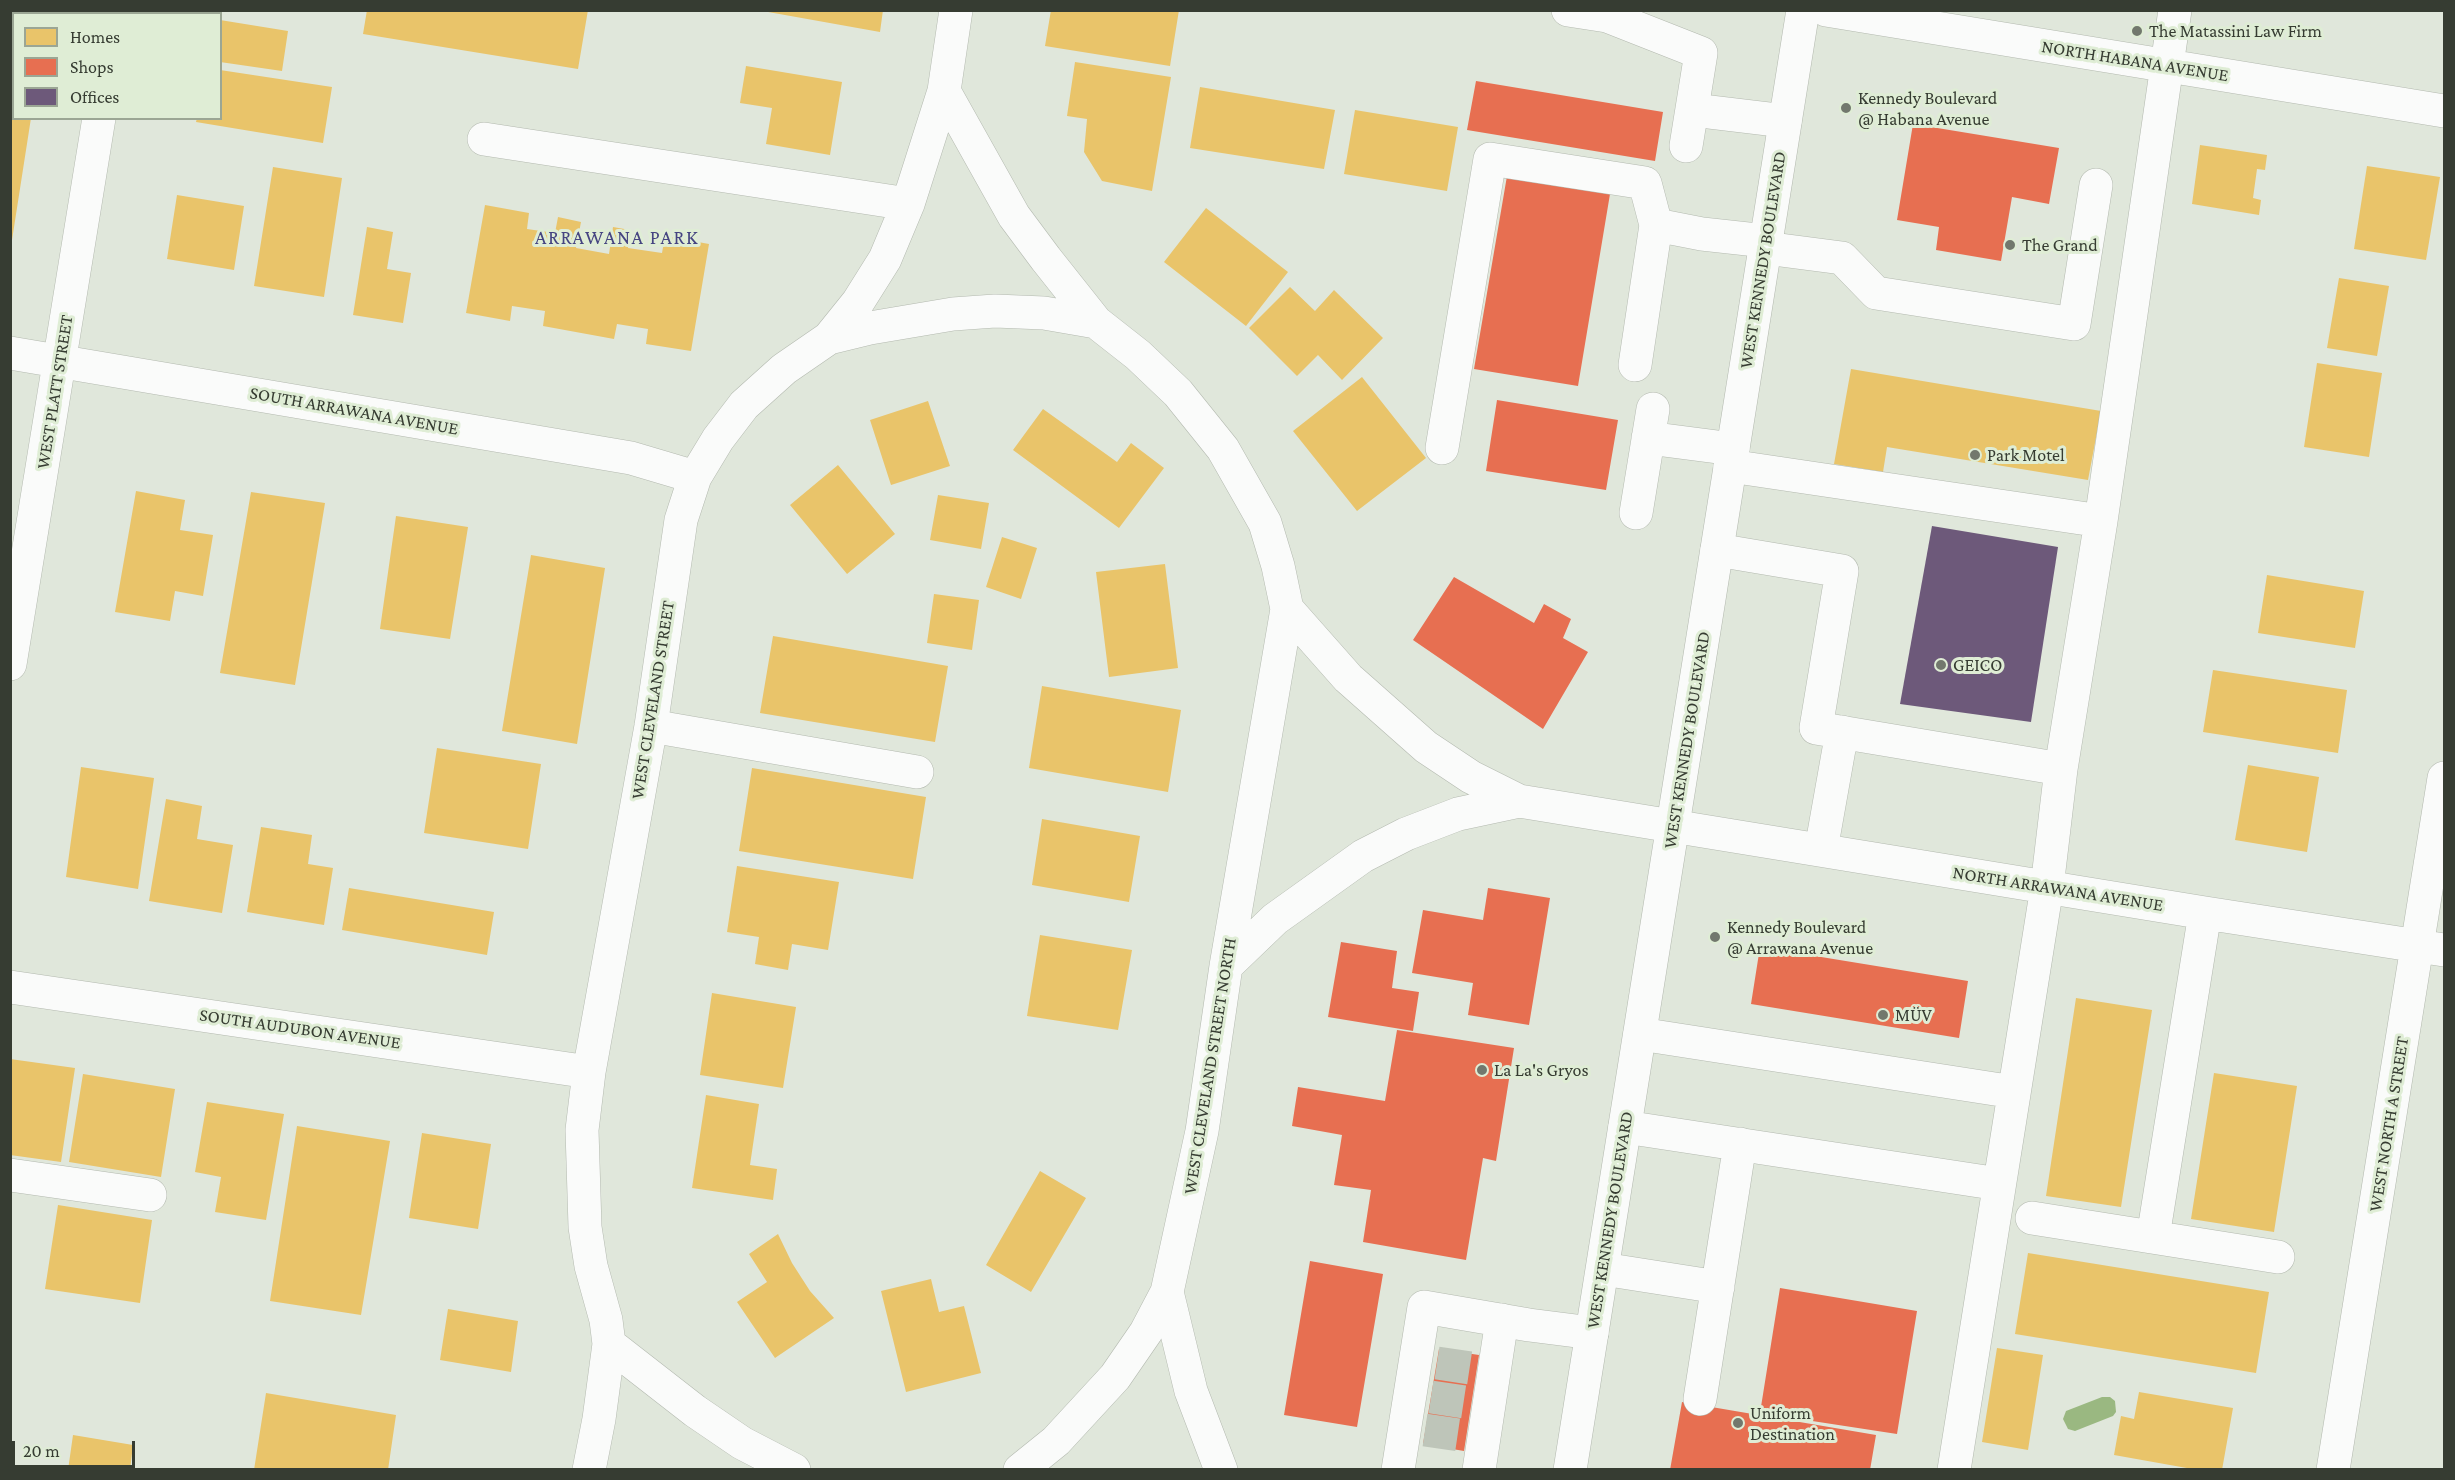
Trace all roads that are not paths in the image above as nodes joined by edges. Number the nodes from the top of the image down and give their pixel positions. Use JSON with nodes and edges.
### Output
{"nodes":[{"id":1,"x":956,"y":10,"type":"edge"},
{"id":2,"x":1568,"y":10,"type":"edge"},
{"id":3,"x":1803,"y":10,"type":"edge"},
{"id":4,"x":1826,"y":10,"type":"edge"},
{"id":5,"x":2175,"y":10,"type":"edge"},
{"id":6,"x":1608,"y":13,"type":"edge"},
{"id":7,"x":2168,"y":66,"type":"junction"},
{"id":8,"x":944,"y":91,"type":"junction"},
{"id":9,"x":1693,"y":110,"type":"junction"},
{"id":10,"x":2445,"y":111,"type":"edge"},
{"id":11,"x":99,"y":120,"type":"edge"},
{"id":12,"x":1785,"y":121,"type":"junction"},
{"id":13,"x":484,"y":139,"type":"dead end"},
{"id":14,"x":1686,"y":146,"type":"dead end"},
{"id":15,"x":2096,"y":185,"type":"dead end"},
{"id":16,"x":908,"y":204,"type":"junction"},
{"id":17,"x":1656,"y":225,"type":"junction"},
{"id":18,"x":1766,"y":245,"type":"junction"},
{"id":19,"x":1096,"y":322,"type":"junction"},
{"id":20,"x":829,"y":338,"type":"junction"},
{"id":21,"x":10,"y":353,"type":"edge"},
{"id":22,"x":60,"y":361,"type":"junction"},
{"id":23,"x":1635,"y":365,"type":"dead end"},
{"id":24,"x":1442,"y":448,"type":"dead end"},
{"id":25,"x":1732,"y":458,"type":"junction"},
{"id":26,"x":695,"y":477,"type":"junction"},
{"id":27,"x":1636,"y":513,"type":"dead end"},
{"id":28,"x":2101,"y":521,"type":"junction"},
{"id":29,"x":1717,"y":550,"type":"junction"},
{"id":30,"x":1287,"y":609,"type":"junction"},
{"id":31,"x":10,"y":664,"type":"edge"},
{"id":32,"x":651,"y":726,"type":"junction"},
{"id":33,"x":1842,"y":732,"type":"junction"},
{"id":34,"x":2061,"y":769,"type":"junction"},
{"id":35,"x":917,"y":772,"type":"dead end"},
{"id":36,"x":2445,"y":778,"type":"edge"},
{"id":37,"x":1519,"y":801,"type":"junction"},
{"id":38,"x":1673,"y":826,"type":"junction"},
{"id":39,"x":1821,"y":850,"type":"junction"},
{"id":40,"x":2047,"y":887,"type":"junction"},
{"id":41,"x":2205,"y":913,"type":"junction"},
{"id":42,"x":2432,"y":947,"type":"edge"},
{"id":43,"x":1226,"y":966,"type":"junction"},
{"id":44,"x":10,"y":987,"type":"edge"},
{"id":45,"x":1640,"y":1034,"type":"junction"},
{"id":46,"x":589,"y":1072,"type":"junction"},
{"id":47,"x":2014,"y":1092,"type":"junction"},
{"id":48,"x":1625,"y":1127,"type":"junction"},
{"id":49,"x":1740,"y":1144,"type":"junction"},
{"id":50,"x":10,"y":1175,"type":"edge"},
{"id":51,"x":1999,"y":1184,"type":"junction"},
{"id":52,"x":150,"y":1195,"type":"dead end"},
{"id":53,"x":2032,"y":1218,"type":"dead end"},
{"id":54,"x":2153,"y":1238,"type":"junction"},
{"id":55,"x":2278,"y":1257,"type":"dead end"},
{"id":56,"x":1603,"y":1269,"type":"junction"},
{"id":57,"x":1718,"y":1287,"type":"junction"},
{"id":58,"x":1167,"y":1292,"type":"junction"},
{"id":59,"x":1502,"y":1320,"type":"junction"},
{"id":60,"x":1592,"y":1333,"type":"junction"},
{"id":61,"x":609,"y":1344,"type":"junction"},
{"id":62,"x":1700,"y":1399,"type":"dead end"},
{"id":63,"x":1476,"y":1448,"type":"edge"},
{"id":64,"x":790,"y":1469,"type":"edge"},
{"id":65,"x":589,"y":1470,"type":"edge"},
{"id":66,"x":1020,"y":1470,"type":"edge"},
{"id":67,"x":1221,"y":1470,"type":"edge"},
{"id":68,"x":1398,"y":1470,"type":"edge"},
{"id":69,"x":1570,"y":1470,"type":"edge"},
{"id":70,"x":1954,"y":1470,"type":"edge"},
{"id":71,"x":2333,"y":1470,"type":"edge"}],
"edges":[{"from":1,"to":8,"type":"street","name":"WEST CLEVELAND STREET"},
{"from":2,"to":6,"type":"street"},
{"from":3,"to":12,"type":"street","name":"WEST KENNEDY BOULEVARD"},
{"from":4,"to":7,"type":"street","name":"NORTH HABANA AVENUE"},
{"from":5,"to":7,"type":"street"},
{"from":6,"to":9,"type":"street"},
{"from":7,"to":10,"type":"street","name":"NORTH HABANA AVENUE"},
{"from":7,"to":28,"type":"street"},
{"from":8,"to":16,"type":"street","name":"WEST CLEVELAND STREET"},
{"from":8,"to":19,"type":"street"},
{"from":9,"to":12,"type":"street"},
{"from":9,"to":14,"type":"street"},
{"from":11,"to":22,"type":"street","name":"WEST PLATT STREET"},
{"from":12,"to":18,"type":"street","name":"WEST KENNEDY BOULEVARD"},
{"from":13,"to":16,"type":"street"},
{"from":15,"to":18,"type":"street"},
{"from":16,"to":20,"type":"street","name":"WEST CLEVELAND STREET"},
{"from":17,"to":18,"type":"street"},
{"from":17,"to":23,"type":"street"},
{"from":17,"to":24,"type":"street"},
{"from":18,"to":25,"type":"street","name":"WEST KENNEDY BOULEVARD"},
{"from":19,"to":20,"type":"street"},
{"from":19,"to":30,"type":"street"},
{"from":20,"to":26,"type":"street","name":"WEST CLEVELAND STREET"},
{"from":21,"to":22,"type":"street","name":"SOUTH ARRAWANA AVENUE"},
{"from":22,"to":26,"type":"street","name":"SOUTH ARRAWANA AVENUE"},
{"from":22,"to":31,"type":"street","name":"WEST PLATT STREET"},
{"from":25,"to":27,"type":"street"},
{"from":25,"to":28,"type":"street"},
{"from":25,"to":29,"type":"street","name":"WEST KENNEDY BOULEVARD"},
{"from":26,"to":32,"type":"street","name":"WEST CLEVELAND STREET"},
{"from":28,"to":34,"type":"street"},
{"from":29,"to":33,"type":"street"},
{"from":29,"to":38,"type":"street","name":"WEST KENNEDY BOULEVARD"},
{"from":30,"to":37,"type":"street"},
{"from":30,"to":43,"type":"street","name":"WEST CLEVELAND STREET NORTH"},
{"from":32,"to":35,"type":"street"},
{"from":32,"to":46,"type":"street","name":"WEST CLEVELAND STREET"},
{"from":33,"to":34,"type":"street"},
{"from":33,"to":39,"type":"street"},
{"from":34,"to":40,"type":"street"},
{"from":36,"to":42,"type":"street","name":"WEST NORTH A STREET"},
{"from":37,"to":38,"type":"street"},
{"from":37,"to":43,"type":"street"},
{"from":38,"to":39,"type":"street","name":"NORTH ARRAWANA AVENUE"},
{"from":38,"to":45,"type":"street","name":"WEST KENNEDY BOULEVARD"},
{"from":39,"to":40,"type":"street","name":"NORTH ARRAWANA AVENUE"},
{"from":40,"to":41,"type":"street","name":"NORTH ARRAWANA AVENUE"},
{"from":40,"to":47,"type":"street"},
{"from":41,"to":42,"type":"street","name":"NORTH ARRAWANA AVENUE"},
{"from":41,"to":54,"type":"street"},
{"from":42,"to":71,"type":"street","name":"WEST NORTH A STREET"},
{"from":43,"to":58,"type":"street","name":"WEST CLEVELAND STREET NORTH"},
{"from":44,"to":46,"type":"street","name":"SOUTH AUDUBON AVENUE"},
{"from":45,"to":47,"type":"street"},
{"from":45,"to":48,"type":"street","name":"WEST KENNEDY BOULEVARD"},
{"from":46,"to":61,"type":"street","name":"WEST CLEVELAND STREET"},
{"from":47,"to":51,"type":"street"},
{"from":48,"to":49,"type":"street"},
{"from":48,"to":56,"type":"street","name":"WEST KENNEDY BOULEVARD"},
{"from":49,"to":51,"type":"street"},
{"from":49,"to":57,"type":"street"},
{"from":50,"to":52,"type":"street"},
{"from":51,"to":70,"type":"street"},
{"from":53,"to":54,"type":"street"},
{"from":54,"to":55,"type":"street"},
{"from":56,"to":57,"type":"street"},
{"from":56,"to":60,"type":"street","name":"WEST KENNEDY BOULEVARD"},
{"from":57,"to":62,"type":"street"},
{"from":58,"to":66,"type":"street","name":"WEST CLEVELAND STREET NORTH"},
{"from":58,"to":67,"type":"street"},
{"from":59,"to":60,"type":"street"},
{"from":59,"to":63,"type":"street"},
{"from":59,"to":68,"type":"street"},
{"from":60,"to":69,"type":"street","name":"WEST KENNEDY BOULEVARD"},
{"from":61,"to":64,"type":"street"},
{"from":61,"to":65,"type":"street","name":"WEST CLEVELAND STREET"}]}
